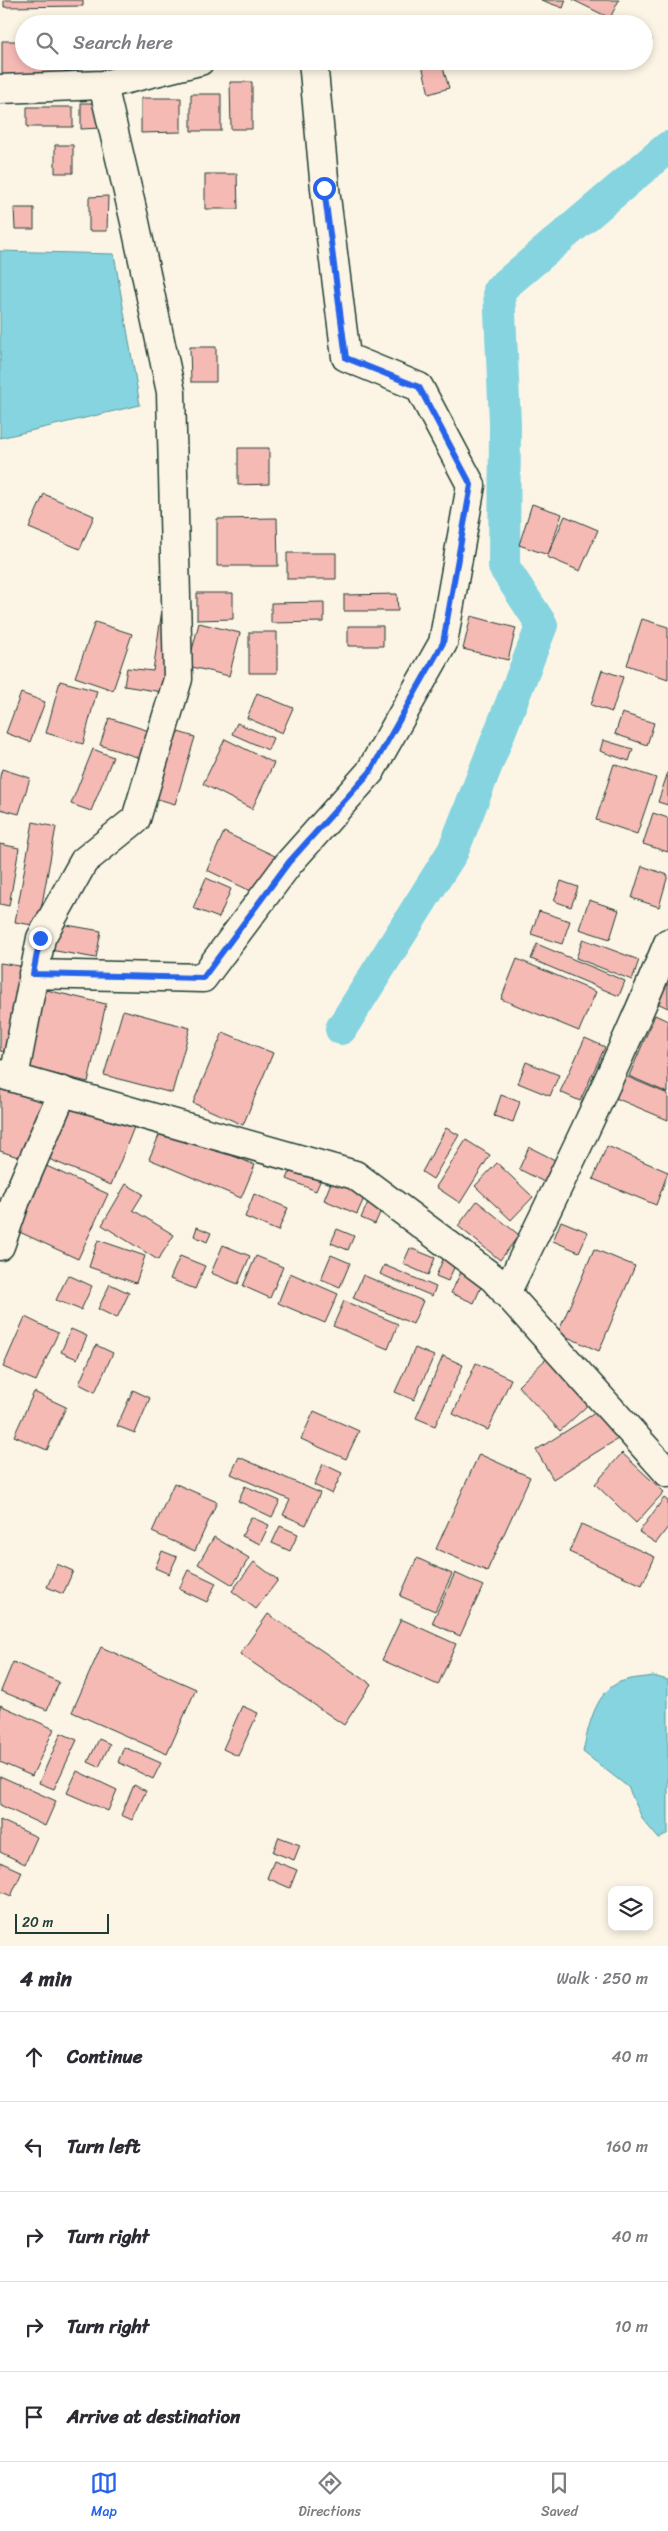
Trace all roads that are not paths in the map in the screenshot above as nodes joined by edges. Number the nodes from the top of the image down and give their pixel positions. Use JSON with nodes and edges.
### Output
{"nodes":[{"id":1,"x":162,"y":70,"type":"edge"},
{"id":2,"x":315,"y":70,"type":"edge"},
{"id":3,"x":103,"y":84,"type":"junction"},
{"id":4,"x":0,"y":89,"type":"edge"},
{"id":5,"x":668,"y":943,"type":"edge"},
{"id":6,"x":33,"y":974,"type":"junction"},
{"id":7,"x":7,"y":1076,"type":"edge"},
{"id":8,"x":63,"y":1091,"type":"junction"},
{"id":9,"x":0,"y":1246,"type":"edge"},
{"id":10,"x":506,"y":1292,"type":"junction"},
{"id":11,"x":668,"y":1473,"type":"edge"}],
"edges":[{"from":1,"to":3,"type":"street"},
{"from":2,"to":6,"type":"street"},
{"from":3,"to":4,"type":"street"},
{"from":3,"to":6,"type":"street"},
{"from":5,"to":10,"type":"street"},
{"from":6,"to":7,"type":"street"},
{"from":7,"to":8,"type":"street"},
{"from":8,"to":9,"type":"street"},
{"from":8,"to":10,"type":"street"},
{"from":10,"to":11,"type":"street"}]}
